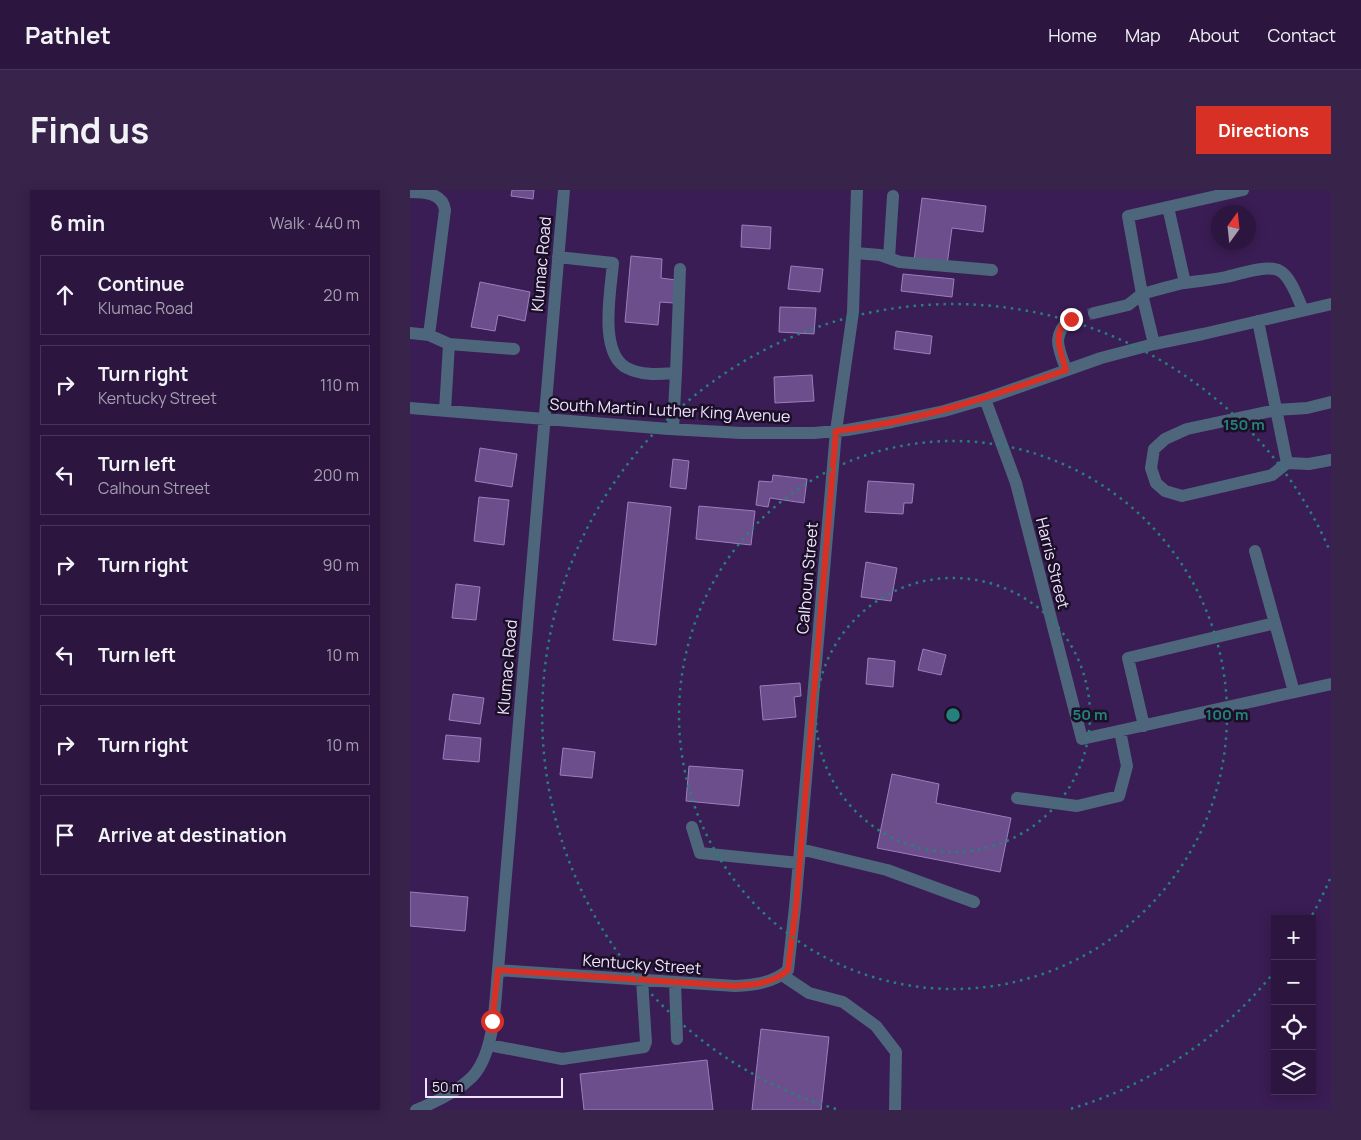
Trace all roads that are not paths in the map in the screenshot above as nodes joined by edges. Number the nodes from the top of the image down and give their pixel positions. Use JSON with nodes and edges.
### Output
{"nodes":[{"id":1,"x":564,"y":190,"type":"edge"},
{"id":2,"x":857,"y":190,"type":"edge"},
{"id":3,"x":1243,"y":190,"type":"edge"},
{"id":4,"x":410,"y":192,"type":"edge"},
{"id":5,"x":893,"y":196,"type":"dead end"},
{"id":6,"x":1168,"y":207,"type":"junction"},
{"id":7,"x":855,"y":253,"type":"junction"},
{"id":8,"x":558,"y":257,"type":"junction"},
{"id":9,"x":889,"y":258,"type":"junction"},
{"id":10,"x":680,"y":269,"type":"dead end"},
{"id":11,"x":992,"y":270,"type":"dead end"},
{"id":12,"x":1185,"y":283,"type":"junction"},
{"id":13,"x":1142,"y":294,"type":"junction"},
{"id":14,"x":1331,"y":304,"type":"edge"},
{"id":15,"x":1303,"y":310,"type":"junction"},
{"id":16,"x":1094,"y":313,"type":"tunnel mouth"},
{"id":17,"x":1071,"y":319,"type":"tunnel mouth"},
{"id":18,"x":1258,"y":321,"type":"junction"},
{"id":19,"x":410,"y":333,"type":"edge"},
{"id":20,"x":429,"y":335,"type":"junction"},
{"id":21,"x":449,"y":344,"type":"junction"},
{"id":22,"x":1154,"y":344,"type":"junction"},
{"id":23,"x":514,"y":349,"type":"dead end"},
{"id":24,"x":1066,"y":370,"type":"junction"},
{"id":25,"x":676,"y":373,"type":"junction"},
{"id":26,"x":985,"y":398,"type":"junction"},
{"id":27,"x":1331,"y":402,"type":"edge"},
{"id":28,"x":410,"y":408,"type":"edge"},
{"id":29,"x":1276,"y":410,"type":"junction"},
{"id":30,"x":445,"y":411,"type":"junction"},
{"id":31,"x":545,"y":419,"type":"junction"},
{"id":32,"x":673,"y":429,"type":"junction"},
{"id":33,"x":836,"y":431,"type":"junction"},
{"id":34,"x":1331,"y":460,"type":"edge"},
{"id":35,"x":1287,"y":463,"type":"junction"},
{"id":36,"x":1255,"y":551,"type":"dead end"},
{"id":37,"x":1275,"y":623,"type":"junction"},
{"id":38,"x":1331,"y":684,"type":"edge"},
{"id":39,"x":1294,"y":692,"type":"junction"},
{"id":40,"x":1144,"y":726,"type":"junction"},
{"id":41,"x":1120,"y":731,"type":"junction"},
{"id":42,"x":1017,"y":798,"type":"dead end"},
{"id":43,"x":692,"y":827,"type":"dead end"},
{"id":44,"x":800,"y":849,"type":"junction"},
{"id":45,"x":799,"y":862,"type":"junction"},
{"id":46,"x":974,"y":902,"type":"dead end"},
{"id":47,"x":498,"y":970,"type":"junction"},
{"id":48,"x":785,"y":972,"type":"junction"},
{"id":49,"x":642,"y":980,"type":"junction"},
{"id":50,"x":675,"y":982,"type":"junction"},
{"id":51,"x":677,"y":1040,"type":"dead end"},
{"id":52,"x":489,"y":1045,"type":"junction"},
{"id":53,"x":416,"y":1110,"type":"edge"},
{"id":54,"x":896,"y":1110,"type":"edge"}],
"edges":[{"from":1,"to":8,"type":"street","name":"Klumac Road"},
{"from":2,"to":7,"type":"street","name":"Calhoun Street"},
{"from":3,"to":6,"type":"street"},
{"from":4,"to":20,"type":"street"},
{"from":5,"to":9,"type":"street"},
{"from":6,"to":12,"type":"street"},
{"from":6,"to":13,"type":"street"},
{"from":7,"to":9,"type":"street"},
{"from":7,"to":33,"type":"street","name":"Calhoun Street"},
{"from":8,"to":25,"type":"street"},
{"from":8,"to":31,"type":"street","name":"Klumac Road"},
{"from":9,"to":11,"type":"street"},
{"from":10,"to":25,"type":"street"},
{"from":12,"to":13,"type":"street"},
{"from":12,"to":15,"type":"street"},
{"from":13,"to":16,"type":"street"},
{"from":13,"to":22,"type":"street"},
{"from":14,"to":15,"type":"street","name":"South Martin Luther King Avenue"},
{"from":15,"to":18,"type":"street","name":"South Martin Luther King Avenue"},
{"from":17,"to":24,"type":"street"},
{"from":18,"to":22,"type":"street","name":"South Martin Luther King Avenue"},
{"from":18,"to":29,"type":"street"},
{"from":19,"to":20,"type":"street"},
{"from":20,"to":21,"type":"street"},
{"from":21,"to":23,"type":"street"},
{"from":21,"to":30,"type":"street"},
{"from":22,"to":24,"type":"street","name":"South Martin Luther King Avenue"},
{"from":24,"to":26,"type":"street","name":"South Martin Luther King Avenue"},
{"from":25,"to":32,"type":"street"},
{"from":26,"to":33,"type":"street","name":"South Martin Luther King Avenue"},
{"from":26,"to":41,"type":"street","name":"Harris Street"},
{"from":27,"to":29,"type":"street"},
{"from":28,"to":30,"type":"street","name":"South Martin Luther King Avenue"},
{"from":29,"to":35,"type":"street"},
{"from":29,"to":35,"type":"street"},
{"from":30,"to":31,"type":"street","name":"South Martin Luther King Avenue"},
{"from":31,"to":32,"type":"street","name":"South Martin Luther King Avenue"},
{"from":31,"to":47,"type":"street","name":"Klumac Road"},
{"from":32,"to":33,"type":"street","name":"South Martin Luther King Avenue"},
{"from":33,"to":44,"type":"street","name":"Calhoun Street"},
{"from":34,"to":35,"type":"street"},
{"from":36,"to":37,"type":"street"},
{"from":37,"to":39,"type":"street"},
{"from":37,"to":40,"type":"street"},
{"from":38,"to":39,"type":"street"},
{"from":39,"to":40,"type":"street"},
{"from":40,"to":41,"type":"street"},
{"from":41,"to":42,"type":"street"},
{"from":43,"to":45,"type":"street"},
{"from":44,"to":45,"type":"street","name":"Calhoun Street"},
{"from":44,"to":46,"type":"street"},
{"from":45,"to":48,"type":"street","name":"Calhoun Street"},
{"from":47,"to":49,"type":"street","name":"Kentucky Street"},
{"from":47,"to":52,"type":"street","name":"Klumac Road"},
{"from":48,"to":50,"type":"street","name":"Kentucky Street"},
{"from":48,"to":54,"type":"street"},
{"from":49,"to":50,"type":"street","name":"Kentucky Street"},
{"from":49,"to":52,"type":"street"},
{"from":50,"to":51,"type":"street"},
{"from":52,"to":53,"type":"street","name":"Klumac Road"}]}
